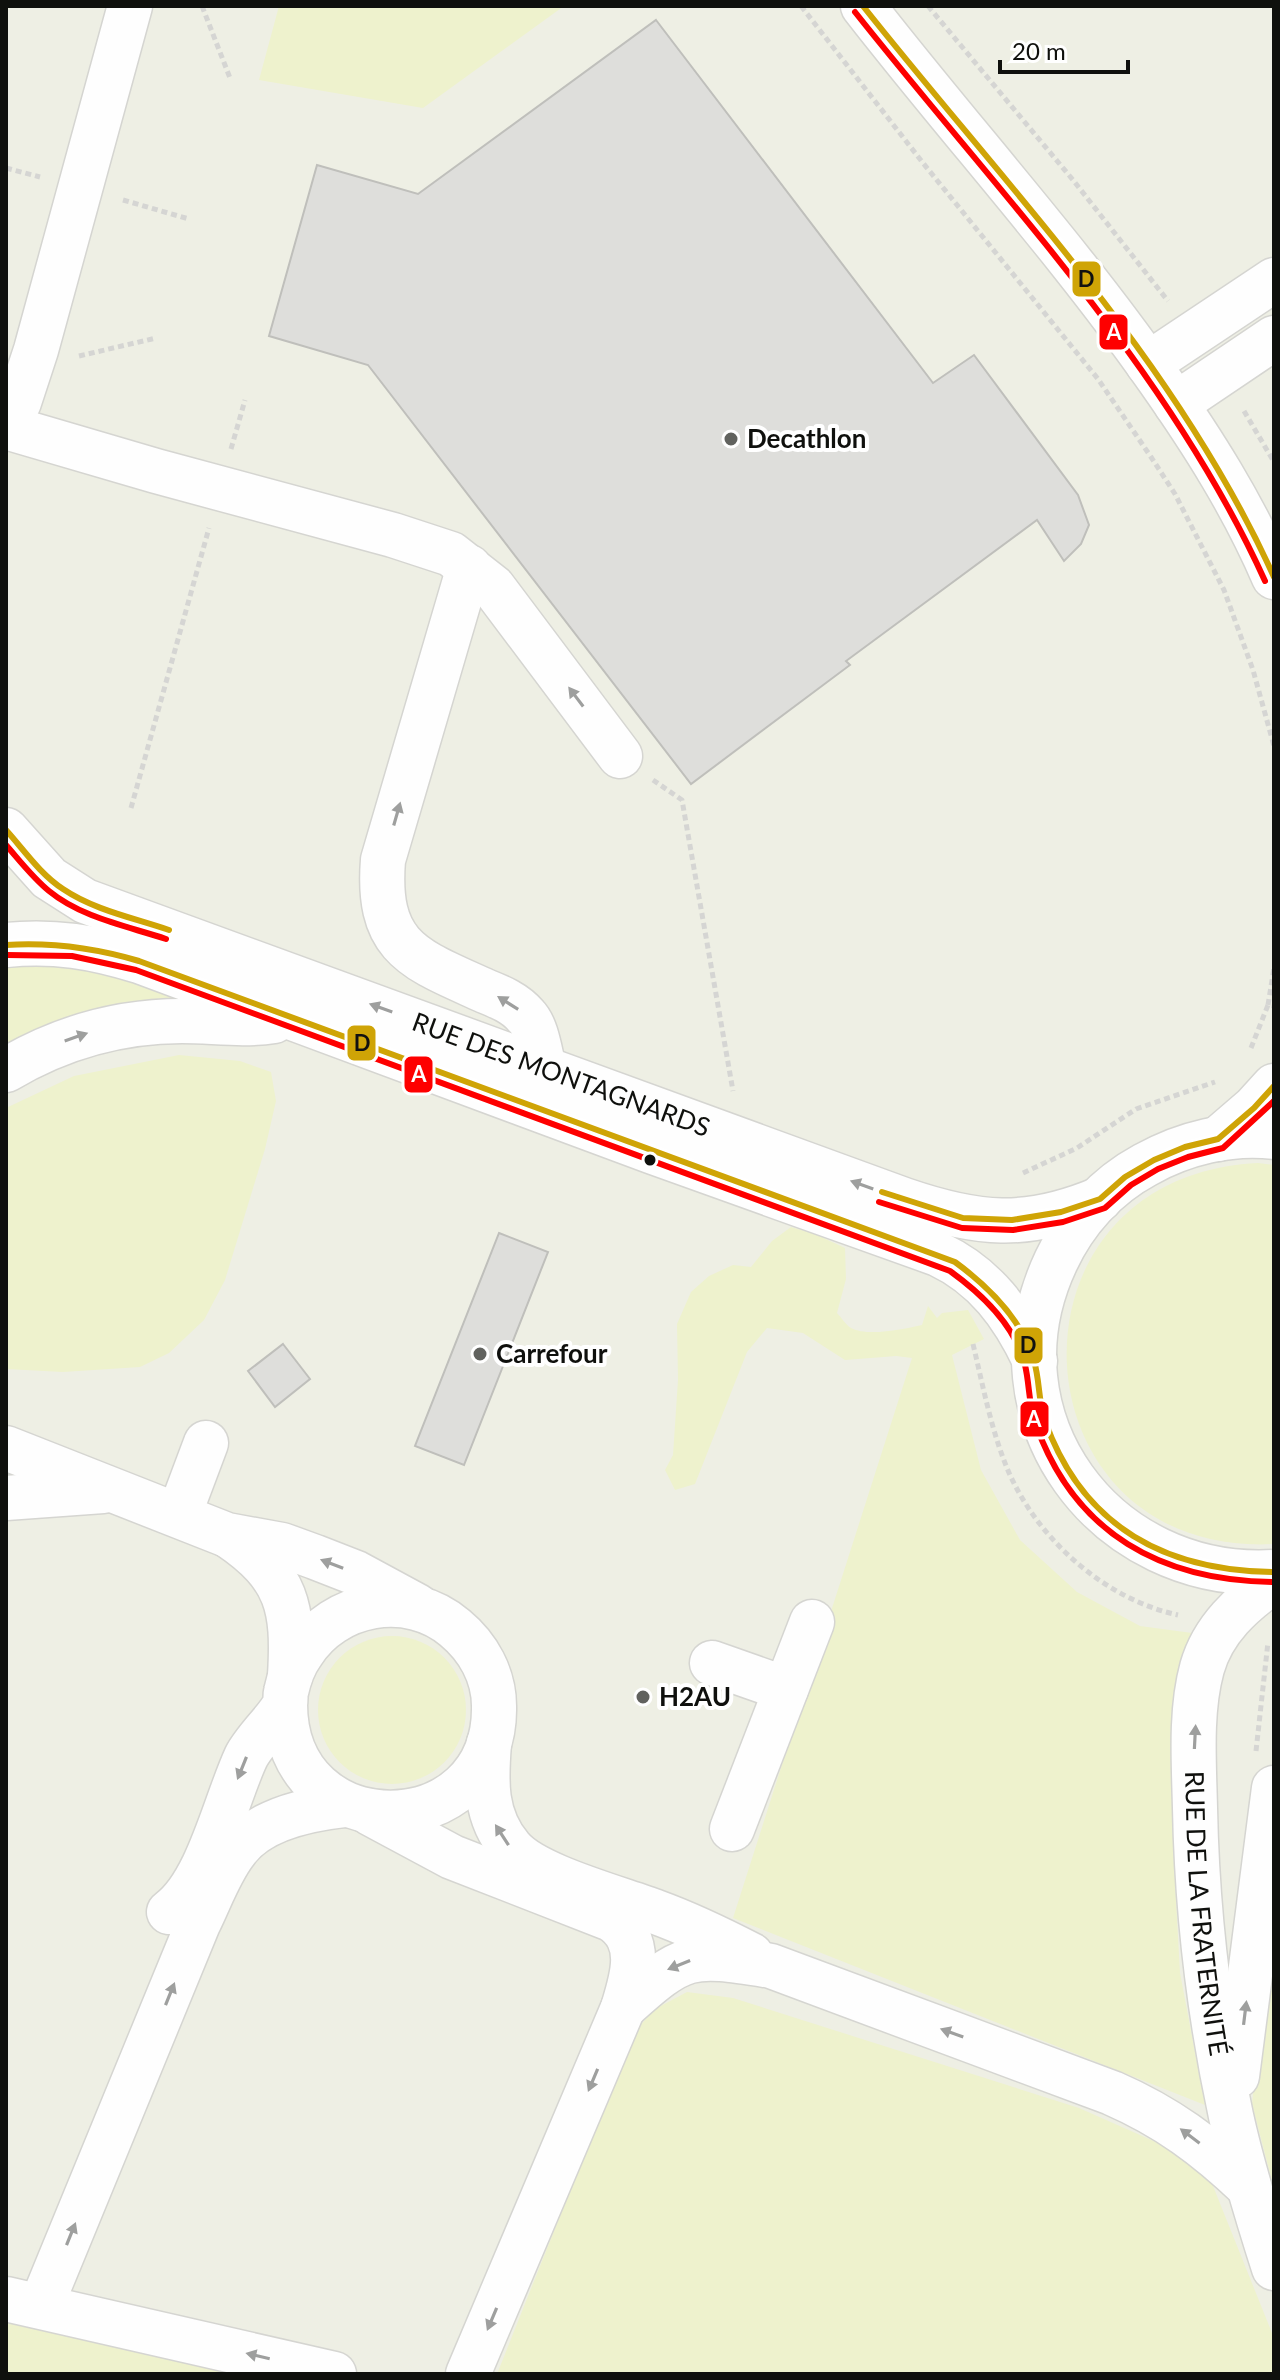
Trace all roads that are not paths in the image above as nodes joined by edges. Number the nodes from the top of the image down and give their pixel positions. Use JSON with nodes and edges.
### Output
{"nodes":[{"id":1,"x":130,"y":6,"type":"edge"},
{"id":2,"x":863,"y":6,"type":"edge"},
{"id":3,"x":1274,"y":280,"type":"edge"},
{"id":4,"x":1274,"y":338,"type":"edge"},
{"id":5,"x":1148,"y":364,"type":"junction"},
{"id":6,"x":1176,"y":404,"type":"junction"},
{"id":7,"x":6,"y":427,"type":"edge"},
{"id":8,"x":1262,"y":524,"type":"edge"},
{"id":9,"x":469,"y":567,"type":"junction"},
{"id":10,"x":1274,"y":577,"type":"edge"},
{"id":11,"x":620,"y":756,"type":"road end"},
{"id":12,"x":6,"y":830,"type":"edge"},
{"id":13,"x":6,"y":945,"type":"edge"},
{"id":14,"x":292,"y":1017,"type":"junction"},
{"id":15,"x":544,"y":1068,"type":"junction"},
{"id":16,"x":6,"y":1070,"type":"edge"},
{"id":17,"x":1261,"y":1070,"type":"edge"},
{"id":18,"x":1274,"y":1137,"type":"edge"},
{"id":19,"x":1218,"y":1139,"type":"junction"},
{"id":20,"x":1100,"y":1199,"type":"junction"},
{"id":21,"x":1035,"y":1361,"type":"junction"},
{"id":22,"x":206,"y":1443,"type":"dead end"},
{"id":23,"x":6,"y":1448,"type":"edge"},
{"id":24,"x":114,"y":1490,"type":"junction"},
{"id":25,"x":6,"y":1498,"type":"edge"},
{"id":26,"x":179,"y":1515,"type":"junction"},
{"id":27,"x":227,"y":1535,"type":"junction"},
{"id":28,"x":1274,"y":1572,"type":"edge"},
{"id":29,"x":1274,"y":1581,"type":"edge"},
{"id":30,"x":427,"y":1611,"type":"junction"},
{"id":31,"x":812,"y":1622,"type":"dead end"},
{"id":32,"x":712,"y":1663,"type":"dead end"},
{"id":33,"x":786,"y":1689,"type":"junction"},
{"id":34,"x":287,"y":1691,"type":"junction"},
{"id":35,"x":489,"y":1741,"type":"junction"},
{"id":36,"x":1274,"y":1788,"type":"edge"},
{"id":37,"x":358,"y":1809,"type":"junction"},
{"id":38,"x":732,"y":1829,"type":"dead end"},
{"id":39,"x":169,"y":1912,"type":"dead end"},
{"id":40,"x":771,"y":1966,"type":"junction"},
{"id":41,"x":623,"y":2008,"type":"junction"},
{"id":42,"x":1231,"y":2118,"type":"junction"},
{"id":43,"x":1249,"y":2187,"type":"junction"},
{"id":44,"x":1274,"y":2268,"type":"edge"},
{"id":45,"x":24,"y":2303,"type":"edge"},
{"id":46,"x":334,"y":2374,"type":"edge"},
{"id":47,"x":468,"y":2374,"type":"edge"}],
"edges":[{"from":1,"to":7,"type":"street"},
{"from":2,"to":5,"type":"street"},
{"from":3,"to":5,"type":"street"},
{"from":4,"to":6,"type":"street"},
{"from":5,"to":6,"type":"street"},
{"from":6,"to":8,"type":"street"},
{"from":7,"to":9,"type":"street"},
{"from":8,"to":10,"type":"street"},
{"from":11,"to":9,"type":"street","one_way":true},
{"from":15,"to":9,"type":"street","one_way":true},
{"from":15,"to":12,"type":"street","name":"RUE DES MONTAGNARDS","one_way":true},
{"from":13,"to":14,"type":"street","name":"RUE DES MONTAGNARDS"},
{"from":16,"to":14,"type":"street","one_way":true},
{"from":14,"to":21,"type":"street","name":"RUE DES MONTAGNARDS"},
{"from":20,"to":15,"type":"street","name":"RUE DES MONTAGNARDS","one_way":true},
{"from":17,"to":19,"type":"street"},
{"from":18,"to":19,"type":"street"},
{"from":19,"to":20,"type":"street"},
{"from":20,"to":21,"type":"street"},
{"from":21,"to":28,"type":"street"},
{"from":22,"to":26,"type":"street"},
{"from":23,"to":24,"type":"street"},
{"from":24,"to":25,"type":"street"},
{"from":24,"to":26,"type":"street"},
{"from":26,"to":27,"type":"street"},
{"from":30,"to":27,"type":"street","one_way":true},
{"from":27,"to":34,"type":"street"},
{"from":42,"to":29,"type":"street","name":"RUE DE LA FRATERNITÉ","one_way":true},
{"from":30,"to":34,"type":"street"},
{"from":30,"to":35,"type":"street"},
{"from":31,"to":33,"type":"street"},
{"from":32,"to":33,"type":"street"},
{"from":33,"to":38,"type":"street"},
{"from":34,"to":37,"type":"street"},
{"from":34,"to":39,"type":"street","one_way":true},
{"from":35,"to":37,"type":"street"},
{"from":40,"to":35,"type":"street","one_way":true},
{"from":42,"to":36,"type":"street","one_way":true},
{"from":37,"to":41,"type":"street"},
{"from":45,"to":37,"type":"street","one_way":true},
{"from":40,"to":41,"type":"street","one_way":true},
{"from":43,"to":40,"type":"street","one_way":true},
{"from":41,"to":47,"type":"street","one_way":true},
{"from":42,"to":43,"type":"street","name":"RUE DE LA FRATERNITÉ"},
{"from":43,"to":44,"type":"street","name":"RUE DE LA FRATERNITÉ"},
{"from":46,"to":45,"type":"street","one_way":true}]}
